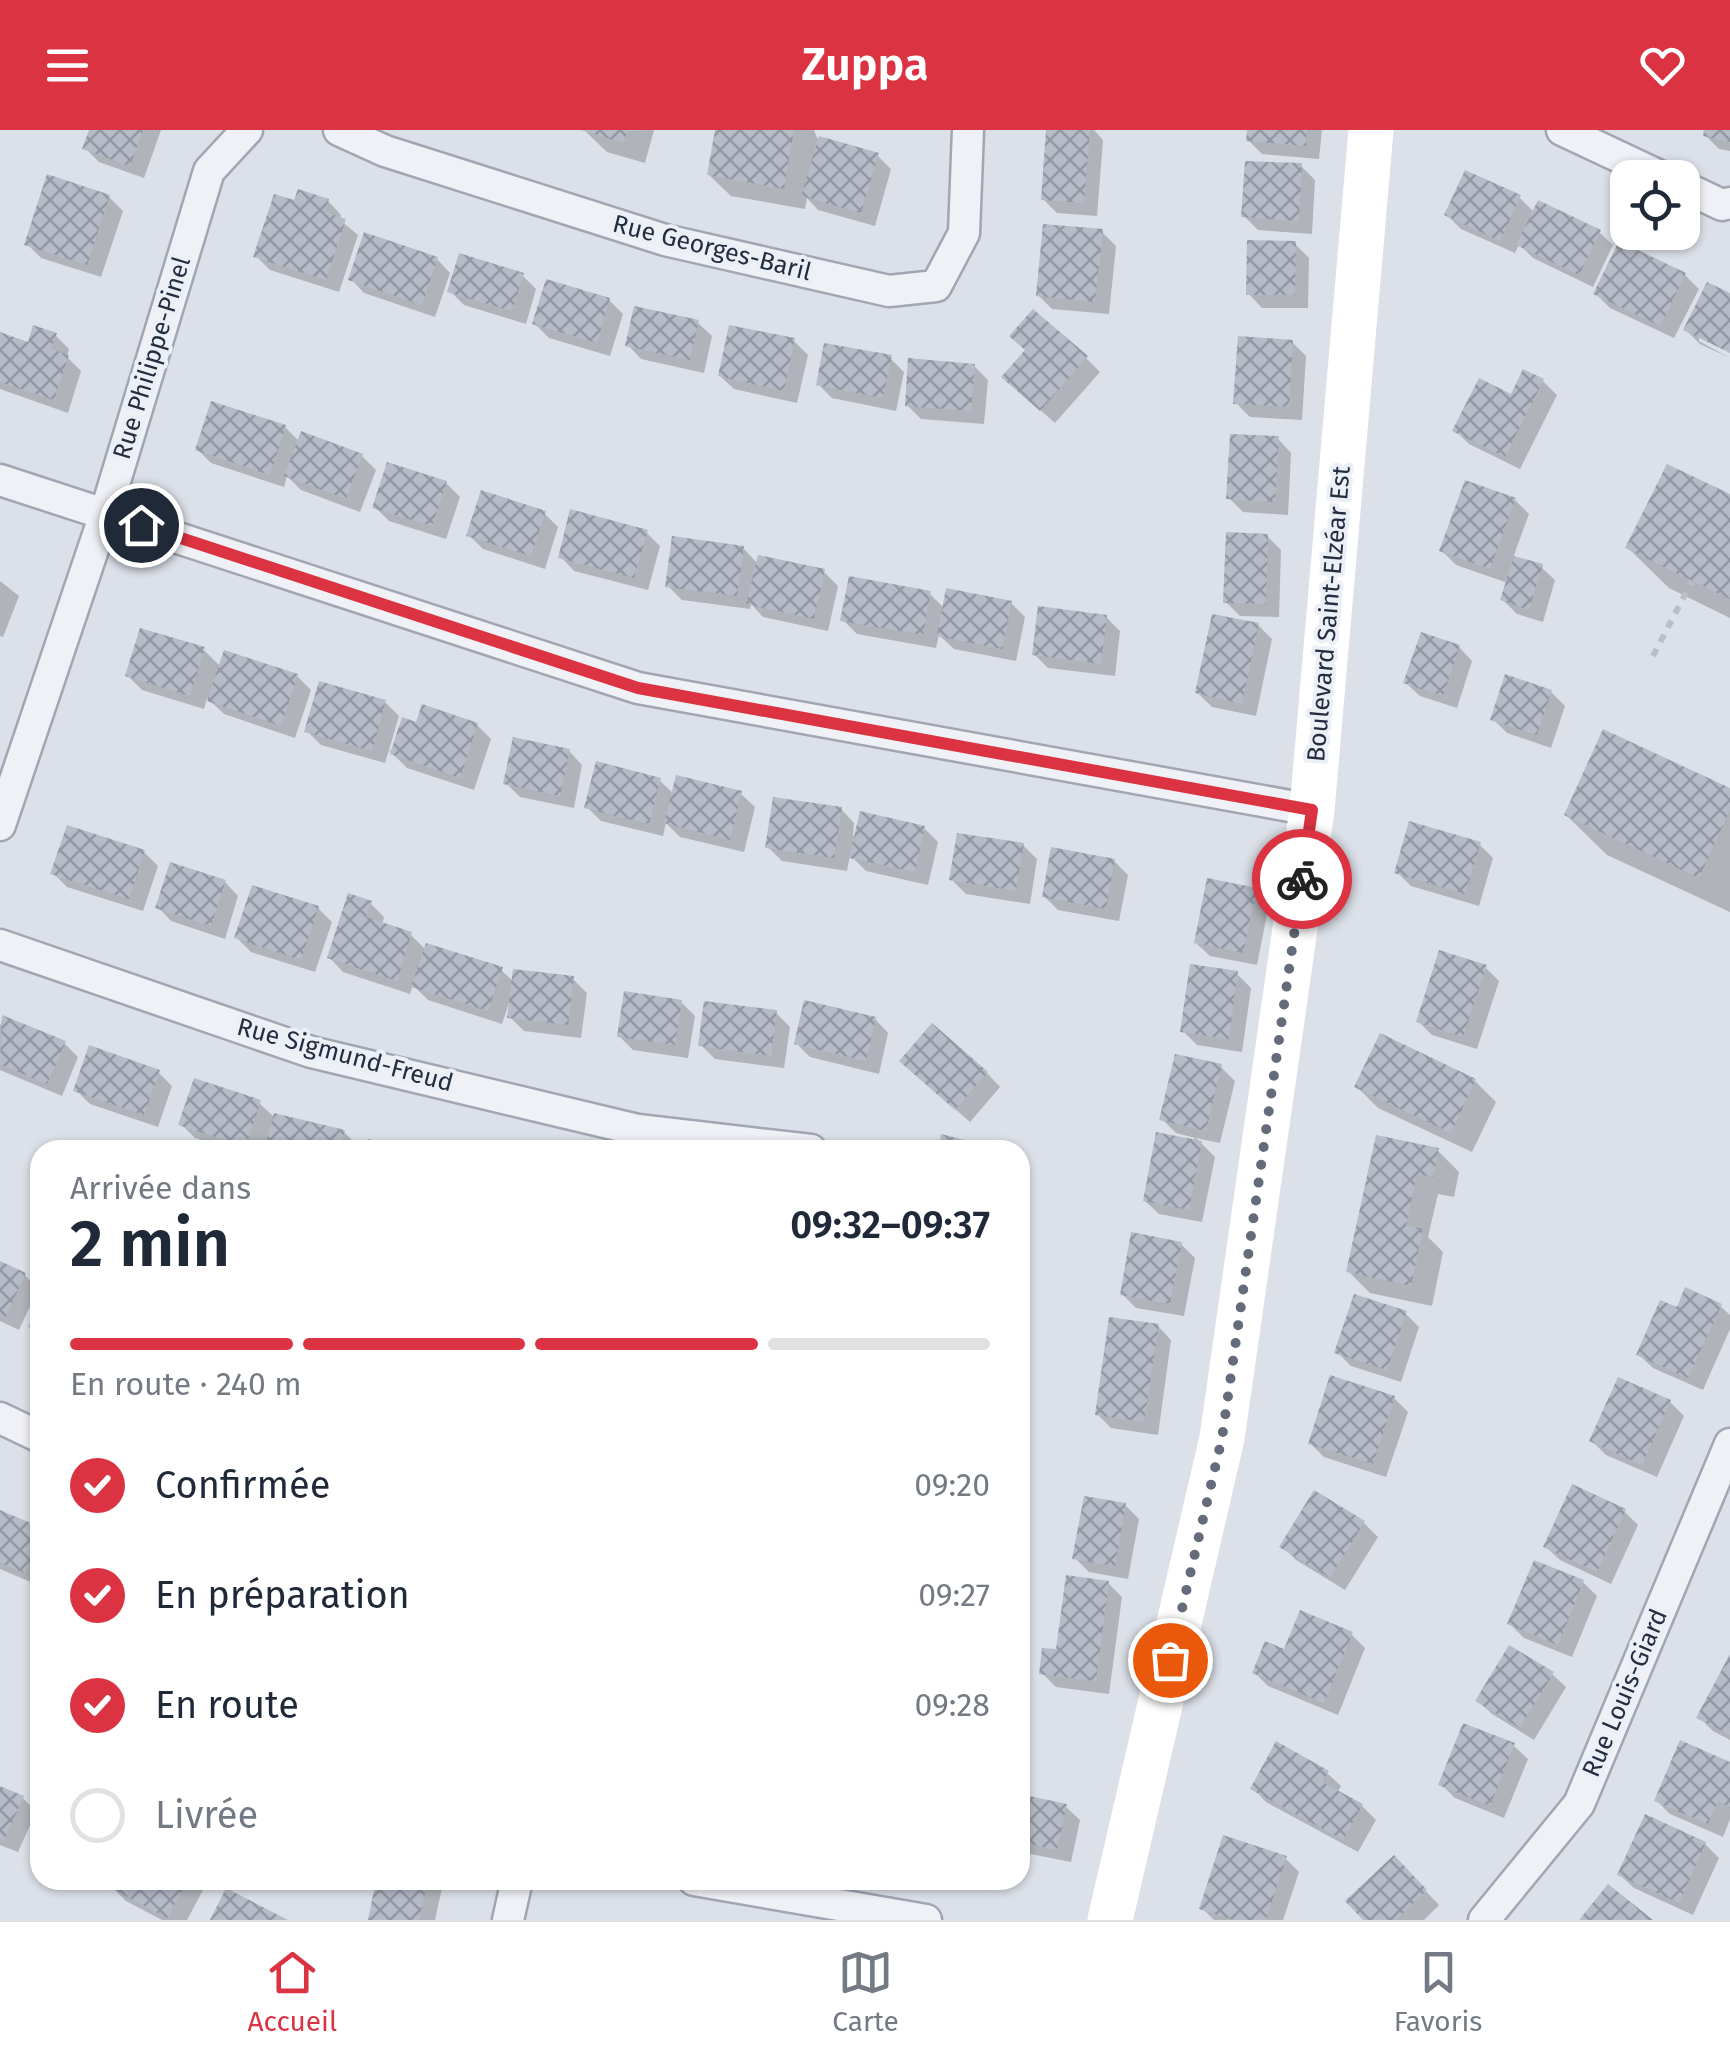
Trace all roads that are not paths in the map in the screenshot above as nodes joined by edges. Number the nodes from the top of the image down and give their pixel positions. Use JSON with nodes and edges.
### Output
{"nodes":[{"id":1,"x":247,"y":130,"type":"edge"},
{"id":2,"x":339,"y":130,"type":"edge"},
{"id":3,"x":968,"y":130,"type":"edge"},
{"id":4,"x":1371,"y":130,"type":"edge"},
{"id":5,"x":1562,"y":130,"type":"edge"},
{"id":6,"x":1626,"y":160,"type":"edge"},
{"id":7,"x":1700,"y":195,"type":"edge"},
{"id":8,"x":1730,"y":203,"type":"edge"},
{"id":9,"x":0,"y":480,"type":"edge"},
{"id":10,"x":105,"y":514,"type":"junction"},
{"id":11,"x":1312,"y":810,"type":"junction"},
{"id":12,"x":0,"y":825,"type":"edge"},
{"id":13,"x":0,"y":946,"type":"edge"},
{"id":14,"x":638,"y":1140,"type":"edge"},
{"id":15,"x":0,"y":1418,"type":"edge"},
{"id":16,"x":30,"y":1432,"type":"edge"},
{"id":17,"x":1730,"y":1444,"type":"edge"},
{"id":18,"x":515,"y":1890,"type":"edge"},
{"id":19,"x":752,"y":1890,"type":"edge"},
{"id":20,"x":508,"y":1920,"type":"edge"},
{"id":21,"x":926,"y":1920,"type":"edge"},
{"id":22,"x":1110,"y":1920,"type":"edge"},
{"id":23,"x":1484,"y":1920,"type":"edge"}],
"edges":[{"from":1,"to":10,"type":"street","name":"Rue Philippe-Pinel"},
{"from":2,"to":3,"type":"street","name":"Rue Georges-Baril"},
{"from":4,"to":11,"type":"street","name":"Boulevard Saint-Elzéar Est"},
{"from":5,"to":6,"type":"street"},
{"from":7,"to":8,"type":"street"},
{"from":9,"to":10,"type":"street"},
{"from":10,"to":11,"type":"street"},
{"from":10,"to":12,"type":"street","name":"Rue Philippe-Pinel"},
{"from":11,"to":22,"type":"street","name":"Boulevard Saint-Elzéar Est"},
{"from":13,"to":14,"type":"street","name":"Rue Sigmund-Freud"},
{"from":15,"to":16,"type":"street"},
{"from":17,"to":23,"type":"street","name":"Rue Louis-Giard"},
{"from":18,"to":20,"type":"street"},
{"from":19,"to":21,"type":"street"}]}
